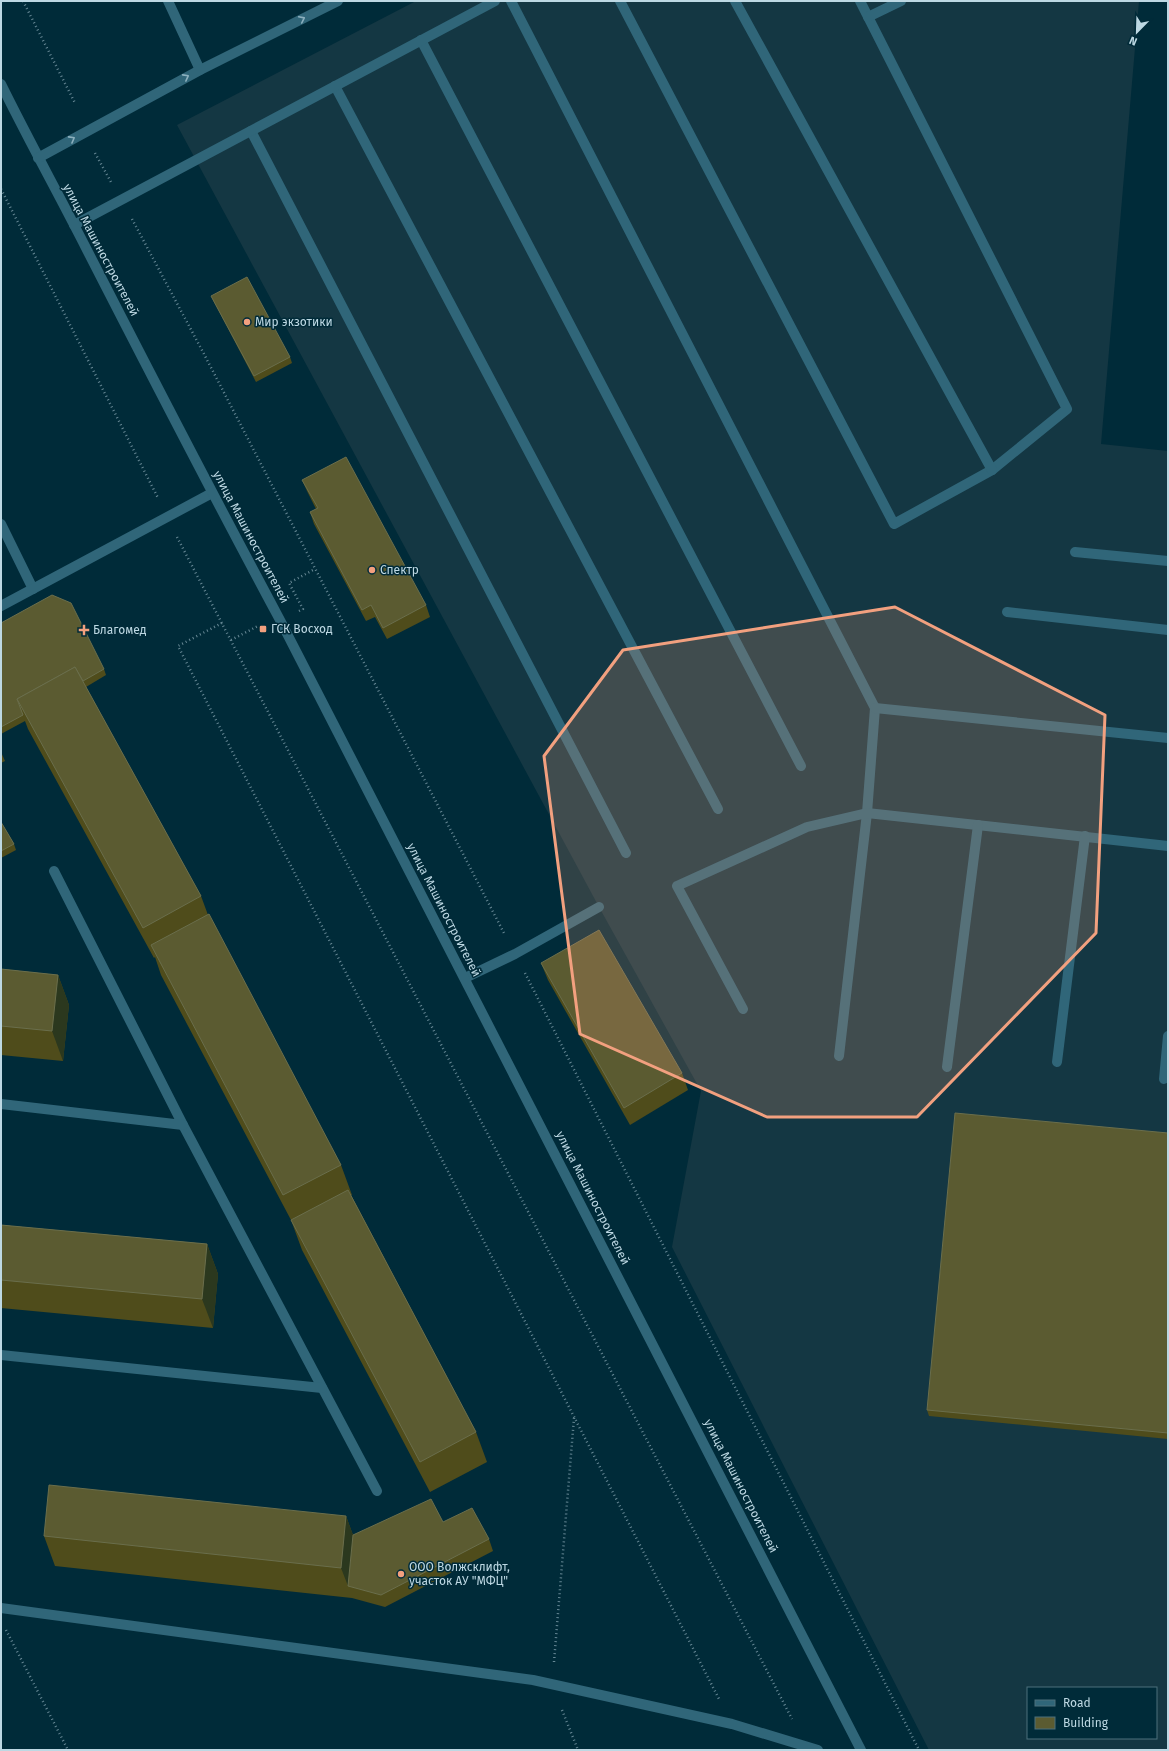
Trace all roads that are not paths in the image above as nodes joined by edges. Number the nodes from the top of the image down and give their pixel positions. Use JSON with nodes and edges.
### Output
{"nodes":[{"id":1,"x":168,"y":1,"type":"edge"},
{"id":2,"x":338,"y":1,"type":"edge"},
{"id":3,"x":495,"y":1,"type":"edge"},
{"id":4,"x":511,"y":1,"type":"edge"},
{"id":5,"x":620,"y":1,"type":"edge"},
{"id":6,"x":735,"y":1,"type":"edge"},
{"id":7,"x":860,"y":1,"type":"edge"},
{"id":8,"x":901,"y":1,"type":"edge"},
{"id":9,"x":868,"y":17,"type":"junction"},
{"id":10,"x":421,"y":40,"type":"junction"},
{"id":11,"x":200,"y":70,"type":"junction"},
{"id":12,"x":1,"y":84,"type":"edge"},
{"id":13,"x":335,"y":86,"type":"junction"},
{"id":14,"x":251,"y":131,"type":"junction"},
{"id":15,"x":38,"y":158,"type":"junction"},
{"id":16,"x":74,"y":225,"type":"junction"},
{"id":17,"x":992,"y":470,"type":"junction"},
{"id":18,"x":212,"y":493,"type":"junction"},
{"id":19,"x":1,"y":524,"type":"edge"},
{"id":20,"x":1075,"y":552,"type":"dead end"},
{"id":21,"x":1168,"y":561,"type":"edge"},
{"id":22,"x":34,"y":589,"type":"junction"},
{"id":23,"x":1,"y":606,"type":"edge"},
{"id":24,"x":1007,"y":612,"type":"dead end"},
{"id":25,"x":1168,"y":630,"type":"edge"},
{"id":26,"x":875,"y":708,"type":"junction"},
{"id":27,"x":1168,"y":738,"type":"edge"},
{"id":28,"x":801,"y":766,"type":"dead end"},
{"id":29,"x":718,"y":809,"type":"dead end"},
{"id":30,"x":867,"y":813,"type":"junction"},
{"id":31,"x":978,"y":825,"type":"junction"},
{"id":32,"x":1085,"y":836,"type":"junction"},
{"id":33,"x":1168,"y":846,"type":"edge"},
{"id":34,"x":626,"y":853,"type":"dead end"},
{"id":35,"x":54,"y":871,"type":"dead end"},
{"id":36,"x":599,"y":907,"type":"dead end"},
{"id":37,"x":465,"y":978,"type":"junction"},
{"id":38,"x":743,"y":1009,"type":"dead end"},
{"id":39,"x":1168,"y":1036,"type":"edge"},
{"id":40,"x":840,"y":1056,"type":"dead end"},
{"id":41,"x":1057,"y":1062,"type":"dead end"},
{"id":42,"x":947,"y":1067,"type":"dead end"},
{"id":43,"x":1164,"y":1078,"type":"dead end"},
{"id":44,"x":1,"y":1104,"type":"edge"},
{"id":45,"x":183,"y":1125,"type":"junction"},
{"id":46,"x":1,"y":1355,"type":"edge"},
{"id":47,"x":322,"y":1388,"type":"junction"},
{"id":48,"x":377,"y":1491,"type":"dead end"},
{"id":49,"x":1,"y":1608,"type":"edge"},
{"id":50,"x":818,"y":1750,"type":"edge"},
{"id":51,"x":861,"y":1750,"type":"edge"}],
"edges":[{"from":1,"to":11,"type":"street"},
{"from":11,"to":2,"type":"street","one_way":true},
{"from":3,"to":10,"type":"street"},
{"from":4,"to":26,"type":"street"},
{"from":5,"to":17,"type":"street"},
{"from":6,"to":17,"type":"street"},
{"from":7,"to":9,"type":"street"},
{"from":8,"to":9,"type":"street"},
{"from":9,"to":17,"type":"street"},
{"from":10,"to":13,"type":"street"},
{"from":10,"to":28,"type":"street"},
{"from":15,"to":11,"type":"street","one_way":true},
{"from":12,"to":15,"type":"street","name":"улица Машиностроителей"},
{"from":13,"to":14,"type":"street"},
{"from":13,"to":29,"type":"street"},
{"from":14,"to":16,"type":"street"},
{"from":14,"to":34,"type":"street"},
{"from":15,"to":16,"type":"street","name":"улица Машиностроителей"},
{"from":16,"to":18,"type":"street","name":"улица Машиностроителей"},
{"from":18,"to":22,"type":"street"},
{"from":18,"to":37,"type":"street","name":"улица Машиностроителей"},
{"from":19,"to":22,"type":"street"},
{"from":20,"to":21,"type":"street"},
{"from":22,"to":23,"type":"street"},
{"from":24,"to":25,"type":"street"},
{"from":26,"to":27,"type":"street"},
{"from":26,"to":30,"type":"street"},
{"from":30,"to":31,"type":"street"},
{"from":30,"to":38,"type":"street"},
{"from":30,"to":40,"type":"street"},
{"from":31,"to":32,"type":"street"},
{"from":31,"to":42,"type":"street"},
{"from":32,"to":33,"type":"street"},
{"from":32,"to":41,"type":"street"},
{"from":35,"to":45,"type":"street"},
{"from":36,"to":37,"type":"street"},
{"from":37,"to":51,"type":"street","name":"улица Машиностроителей"},
{"from":39,"to":43,"type":"street"},
{"from":44,"to":45,"type":"street"},
{"from":45,"to":47,"type":"street"},
{"from":46,"to":47,"type":"street"},
{"from":47,"to":48,"type":"street"},
{"from":49,"to":50,"type":"street"}]}
